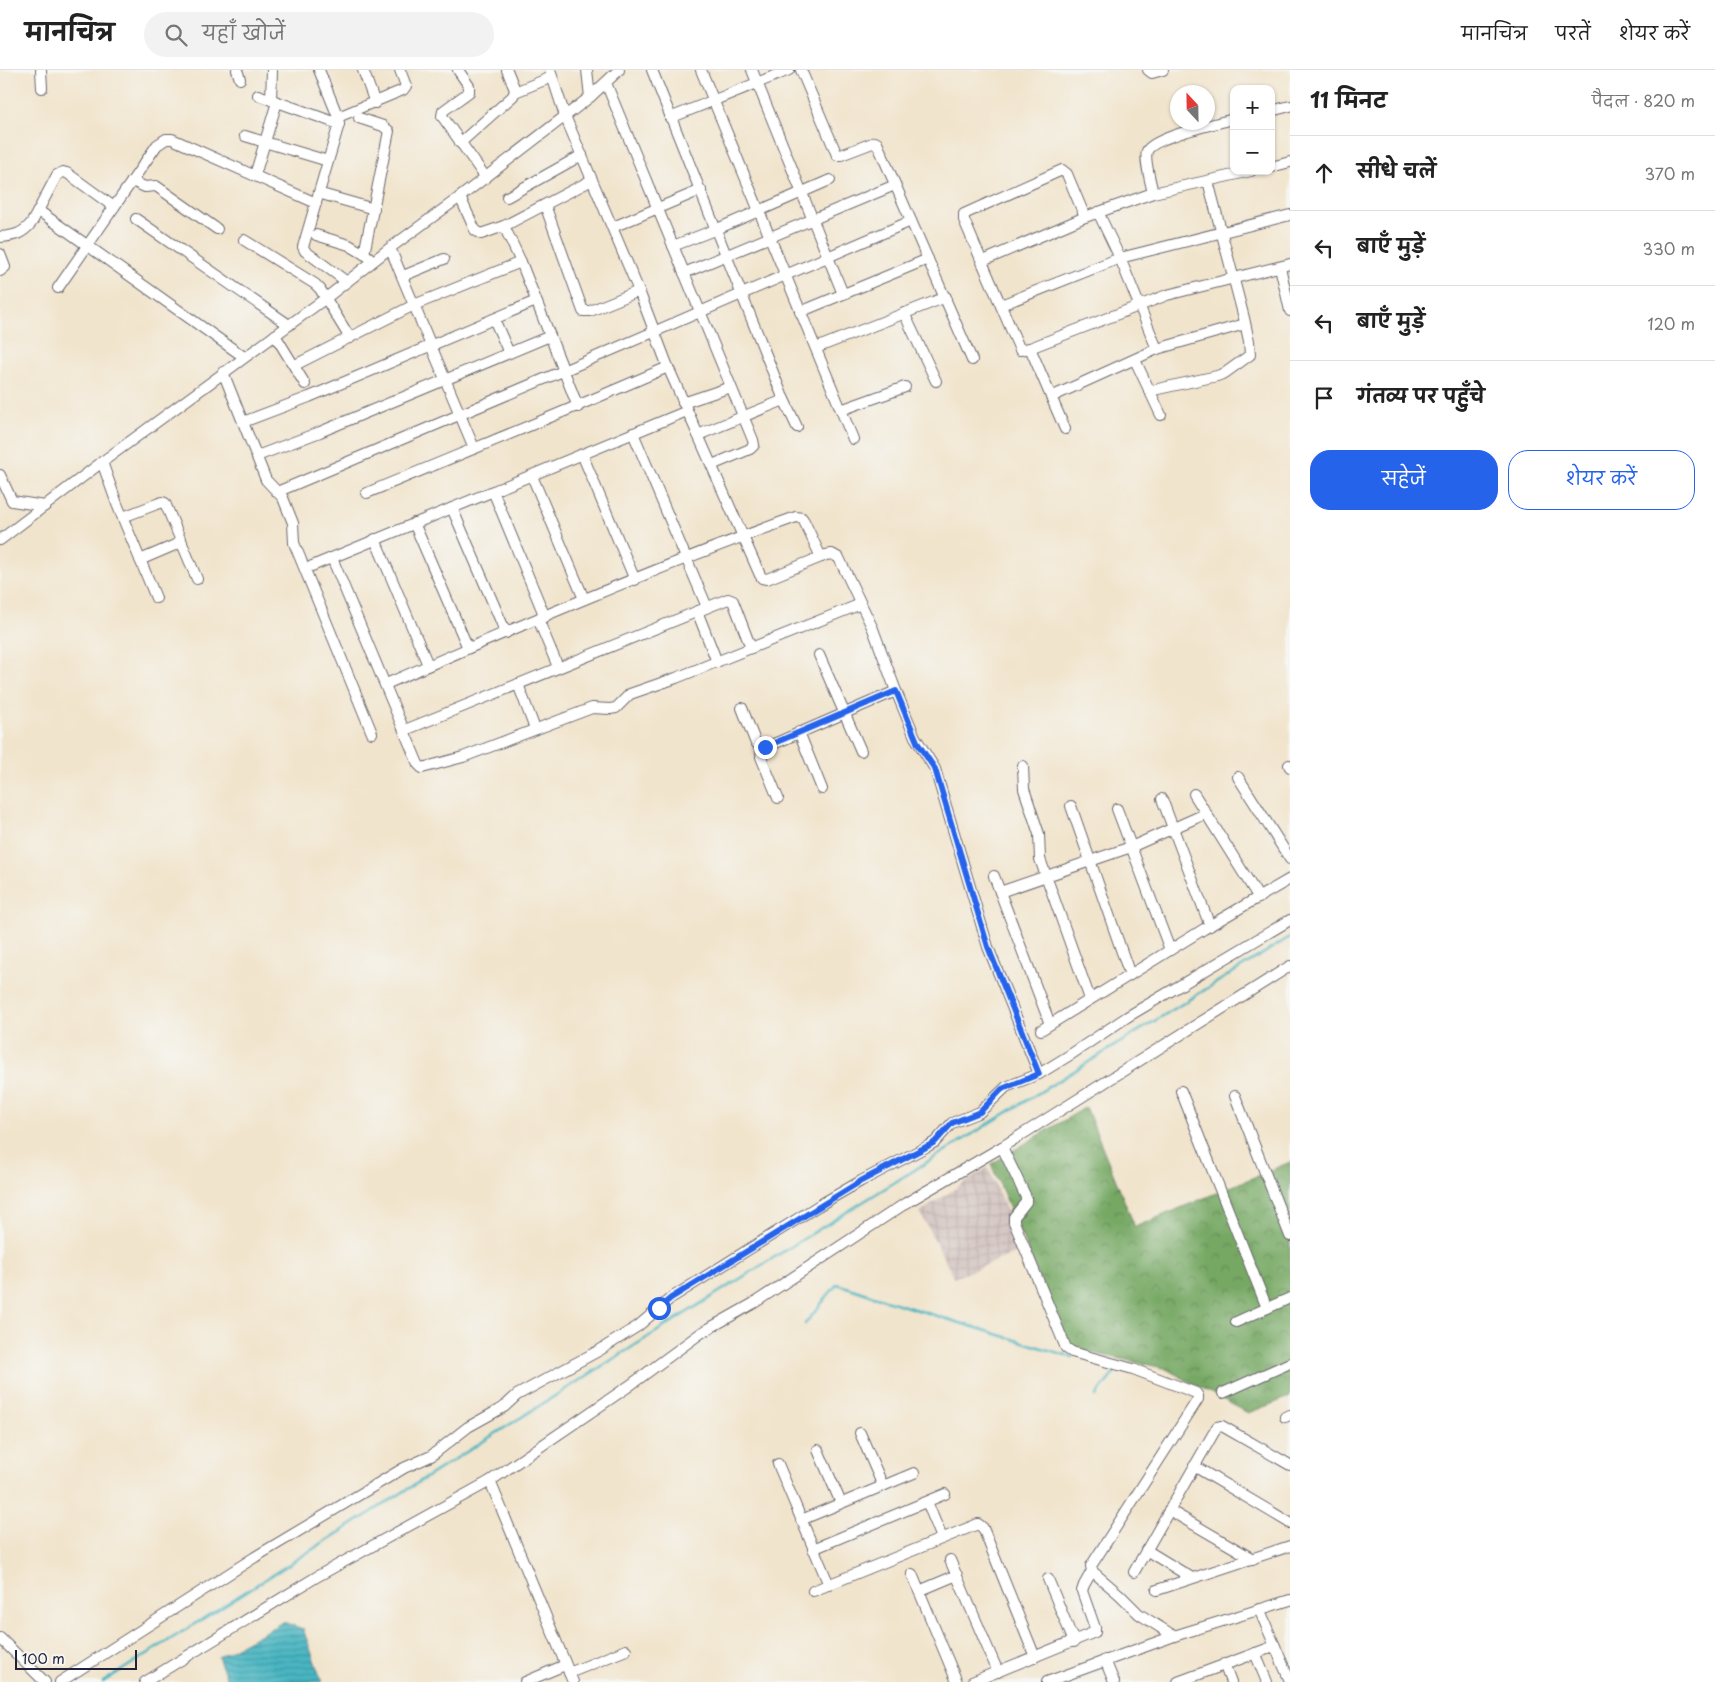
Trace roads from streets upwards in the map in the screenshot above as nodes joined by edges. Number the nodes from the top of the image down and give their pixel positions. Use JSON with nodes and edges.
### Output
{"nodes":[{"id":1,"x":40,"y":70,"type":"edge"},
{"id":2,"x":272,"y":70,"type":"edge"},
{"id":3,"x":319,"y":70,"type":"edge"},
{"id":4,"x":363,"y":70,"type":"edge"},
{"id":5,"x":400,"y":70,"type":"edge"},
{"id":6,"x":507,"y":70,"type":"edge"},
{"id":7,"x":587,"y":70,"type":"edge"},
{"id":8,"x":620,"y":70,"type":"edge"},
{"id":9,"x":652,"y":70,"type":"edge"},
{"id":10,"x":701,"y":70,"type":"edge"},
{"id":11,"x":752,"y":70,"type":"edge"},
{"id":12,"x":789,"y":70,"type":"edge"},
{"id":13,"x":801,"y":70,"type":"edge"},
{"id":14,"x":1148,"y":70,"type":"edge"},
{"id":15,"x":1163,"y":70,"type":"edge"},
{"id":16,"x":459,"y":71,"type":"edge"},
{"id":17,"x":551,"y":74,"type":"edge"},
{"id":18,"x":606,"y":83,"type":"junction"},
{"id":19,"x":758,"y":83,"type":"junction"},
{"id":20,"x":42,"y":88,"type":"dead end"},
{"id":21,"x":515,"y":92,"type":"junction"},
{"id":22,"x":258,"y":95,"type":"dead end"},
{"id":23,"x":590,"y":97,"type":"junction"},
{"id":24,"x":274,"y":101,"type":"junction"},
{"id":25,"x":713,"y":101,"type":"junction"},
{"id":26,"x":375,"y":103,"type":"junction"},
{"id":27,"x":1290,"y":106,"type":"edge"},
{"id":28,"x":1275,"y":109,"type":"edge"},
{"id":29,"x":565,"y":116,"type":"junction"},
{"id":30,"x":360,"y":118,"type":"dead end"},
{"id":31,"x":670,"y":118,"type":"junction"},
{"id":32,"x":339,"y":120,"type":"junction"},
{"id":33,"x":1230,"y":121,"type":"edge"},
{"id":34,"x":245,"y":136,"type":"dead end"},
{"id":35,"x":266,"y":142,"type":"junction"},
{"id":36,"x":460,"y":143,"type":"junction"},
{"id":37,"x":582,"y":155,"type":"junction"},
{"id":38,"x":328,"y":161,"type":"junction"},
{"id":39,"x":1290,"y":162,"type":"edge"},
{"id":40,"x":1275,"y":166,"type":"edge"},
{"id":41,"x":255,"y":175,"type":"junction"},
{"id":42,"x":1234,"y":175,"type":"edge"},
{"id":43,"x":486,"y":178,"type":"junction"},
{"id":44,"x":592,"y":180,"type":"junction"},
{"id":45,"x":830,"y":180,"type":"dead end"},
{"id":46,"x":132,"y":181,"type":"junction"},
{"id":47,"x":1208,"y":181,"type":"junction"},
{"id":48,"x":895,"y":185,"type":"junction"},
{"id":49,"x":701,"y":190,"type":"junction"},
{"id":50,"x":802,"y":192,"type":"junction"},
{"id":51,"x":1153,"y":193,"type":"junction"},
{"id":52,"x":325,"y":194,"type":"dead end"},
{"id":53,"x":460,"y":197,"type":"junction"},
{"id":54,"x":507,"y":197,"type":"dead end"},
{"id":55,"x":316,"y":203,"type":"junction"},
{"id":56,"x":545,"y":205,"type":"junction"},
{"id":57,"x":114,"y":207,"type":"junction"},
{"id":58,"x":374,"y":209,"type":"junction"},
{"id":59,"x":657,"y":209,"type":"junction"},
{"id":60,"x":39,"y":211,"type":"junction"},
{"id":61,"x":759,"y":211,"type":"junction"},
{"id":62,"x":1098,"y":212,"type":"junction"},
{"id":63,"x":1290,"y":215,"type":"edge"},
{"id":64,"x":1084,"y":216,"type":"junction"},
{"id":65,"x":136,"y":219,"type":"dead end"},
{"id":66,"x":812,"y":219,"type":"junction"},
{"id":67,"x":911,"y":221,"type":"junction"},
{"id":68,"x":504,"y":226,"type":"junction"},
{"id":69,"x":613,"y":227,"type":"junction"},
{"id":70,"x":217,"y":229,"type":"dead end"},
{"id":71,"x":717,"y":229,"type":"junction"},
{"id":72,"x":1220,"y":232,"type":"junction"},
{"id":73,"x":316,"y":235,"type":"dead end"},
{"id":74,"x":0,"y":237,"type":"edge"},
{"id":75,"x":770,"y":238,"type":"junction"},
{"id":76,"x":244,"y":240,"type":"dead end"},
{"id":77,"x":88,"y":245,"type":"junction"},
{"id":78,"x":673,"y":246,"type":"junction"},
{"id":79,"x":390,"y":248,"type":"junction"},
{"id":80,"x":0,"y":254,"type":"edge"},
{"id":81,"x":364,"y":254,"type":"junction"},
{"id":82,"x":728,"y":256,"type":"junction"},
{"id":83,"x":828,"y":256,"type":"junction"},
{"id":84,"x":1120,"y":258,"type":"junction"},
{"id":85,"x":444,"y":259,"type":"dead end"},
{"id":86,"x":928,"y":259,"type":"junction"},
{"id":87,"x":374,"y":260,"type":"junction"},
{"id":88,"x":983,"y":261,"type":"junction"},
{"id":89,"x":521,"y":262,"type":"junction"},
{"id":90,"x":1285,"y":266,"type":"edge"},
{"id":91,"x":0,"y":271,"type":"edge"},
{"id":92,"x":684,"y":273,"type":"junction"},
{"id":93,"x":785,"y":274,"type":"junction"},
{"id":94,"x":403,"y":276,"type":"junction"},
{"id":95,"x":1233,"y":278,"type":"junction"},
{"id":96,"x":347,"y":282,"type":"junction"},
{"id":97,"x":58,"y":288,"type":"dead end"},
{"id":98,"x":639,"y":291,"type":"junction"},
{"id":99,"x":741,"y":294,"type":"junction"},
{"id":100,"x":843,"y":294,"type":"junction"},
{"id":101,"x":326,"y":298,"type":"junction"},
{"id":102,"x":946,"y":298,"type":"junction"},
{"id":103,"x":536,"y":301,"type":"junction"},
{"id":104,"x":1139,"y":304,"type":"junction"},
{"id":105,"x":414,"y":305,"type":"junction"},
{"id":106,"x":1001,"y":305,"type":"junction"},
{"id":107,"x":700,"y":311,"type":"junction"},
{"id":108,"x":1290,"y":311,"type":"edge"},
{"id":109,"x":800,"y":312,"type":"junction"},
{"id":110,"x":904,"y":313,"type":"junction"},
{"id":111,"x":494,"y":319,"type":"junction"},
{"id":112,"x":289,"y":324,"type":"junction"},
{"id":113,"x":1245,"y":324,"type":"junction"},
{"id":114,"x":654,"y":331,"type":"junction"},
{"id":115,"x":275,"y":335,"type":"junction"},
{"id":116,"x":550,"y":336,"type":"junction"},
{"id":117,"x":350,"y":338,"type":"junction"},
{"id":118,"x":431,"y":346,"type":"junction"},
{"id":119,"x":816,"y":348,"type":"junction"},
{"id":120,"x":1030,"y":348,"type":"junction"},
{"id":121,"x":1157,"y":349,"type":"junction"},
{"id":122,"x":508,"y":353,"type":"junction"},
{"id":123,"x":244,"y":357,"type":"junction"},
{"id":124,"x":972,"y":360,"type":"dead end"},
{"id":125,"x":1135,"y":360,"type":"junction"},
{"id":126,"x":295,"y":365,"type":"junction"},
{"id":127,"x":668,"y":368,"type":"junction"},
{"id":128,"x":563,"y":371,"type":"junction"},
{"id":129,"x":223,"y":372,"type":"junction"},
{"id":130,"x":445,"y":380,"type":"junction"},
{"id":131,"x":936,"y":381,"type":"dead end"},
{"id":132,"x":305,"y":384,"type":"dead end"},
{"id":133,"x":731,"y":387,"type":"junction"},
{"id":134,"x":906,"y":387,"type":"dead end"},
{"id":135,"x":1149,"y":391,"type":"junction"},
{"id":136,"x":1051,"y":397,"type":"junction"},
{"id":137,"x":784,"y":400,"type":"junction"},
{"id":138,"x":578,"y":406,"type":"junction"},
{"id":139,"x":685,"y":407,"type":"junction"},
{"id":140,"x":841,"y":410,"type":"junction"},
{"id":141,"x":460,"y":415,"type":"junction"},
{"id":142,"x":1161,"y":415,"type":"dead end"},
{"id":143,"x":743,"y":417,"type":"junction"},
{"id":144,"x":243,"y":422,"type":"junction"},
{"id":145,"x":796,"y":427,"type":"dead end"},
{"id":146,"x":1065,"y":429,"type":"dead end"},
{"id":147,"x":633,"y":433,"type":"junction"},
{"id":148,"x":698,"y":435,"type":"junction"},
{"id":149,"x":853,"y":439,"type":"dead end"},
{"id":150,"x":474,"y":448,"type":"junction"},
{"id":151,"x":582,"y":454,"type":"junction"},
{"id":152,"x":257,"y":456,"type":"junction"},
{"id":153,"x":102,"y":462,"type":"junction"},
{"id":154,"x":712,"y":465,"type":"junction"},
{"id":155,"x":0,"y":475,"type":"edge"},
{"id":156,"x":532,"y":476,"type":"junction"},
{"id":157,"x":493,"y":491,"type":"junction"},
{"id":158,"x":277,"y":492,"type":"junction"},
{"id":159,"x":367,"y":493,"type":"dead end"},
{"id":160,"x":45,"y":506,"type":"junction"},
{"id":161,"x":452,"y":508,"type":"junction"},
{"id":162,"x":123,"y":517,"type":"junction"},
{"id":163,"x":414,"y":523,"type":"junction"},
{"id":164,"x":742,"y":537,"type":"junction"},
{"id":165,"x":0,"y":540,"type":"edge"},
{"id":166,"x":375,"y":540,"type":"junction"},
{"id":167,"x":182,"y":542,"type":"junction"},
{"id":168,"x":821,"y":557,"type":"junction"},
{"id":169,"x":332,"y":558,"type":"junction"},
{"id":170,"x":686,"y":559,"type":"junction"},
{"id":171,"x":140,"y":560,"type":"junction"},
{"id":172,"x":312,"y":566,"type":"dead end"},
{"id":173,"x":197,"y":579,"type":"dead end"},
{"id":174,"x":635,"y":580,"type":"junction"},
{"id":175,"x":156,"y":598,"type":"dead end"},
{"id":176,"x":584,"y":599,"type":"junction"},
{"id":177,"x":862,"y":604,"type":"junction"},
{"id":178,"x":702,"y":609,"type":"junction"},
{"id":179,"x":542,"y":618,"type":"junction"},
{"id":180,"x":506,"y":633,"type":"junction"},
{"id":181,"x":468,"y":648,"type":"junction"},
{"id":182,"x":751,"y":648,"type":"junction"},
{"id":183,"x":820,"y":655,"type":"dead end"},
{"id":184,"x":717,"y":662,"type":"junction"},
{"id":185,"x":428,"y":665,"type":"junction"},
{"id":186,"x":558,"y":667,"type":"junction"},
{"id":187,"x":386,"y":684,"type":"junction"},
{"id":188,"x":518,"y":684,"type":"junction"},
{"id":189,"x":896,"y":691,"type":"junction"},
{"id":190,"x":742,"y":708,"type":"dead end"},
{"id":191,"x":845,"y":713,"type":"junction"},
{"id":192,"x":535,"y":729,"type":"junction"},
{"id":193,"x":405,"y":730,"type":"junction"},
{"id":194,"x":799,"y":732,"type":"junction"},
{"id":195,"x":372,"y":733,"type":"dead end"},
{"id":196,"x":762,"y":750,"type":"junction"},
{"id":197,"x":861,"y":751,"type":"dead end"},
{"id":198,"x":1023,"y":766,"type":"dead end"},
{"id":199,"x":1238,"y":777,"type":"dead end"},
{"id":200,"x":822,"y":789,"type":"dead end"},
{"id":201,"x":1194,"y":794,"type":"dead end"},
{"id":202,"x":778,"y":798,"type":"dead end"},
{"id":203,"x":1162,"y":799,"type":"dead end"},
{"id":204,"x":1071,"y":806,"type":"dead end"},
{"id":205,"x":1117,"y":810,"type":"dead end"},
{"id":206,"x":1206,"y":814,"type":"junction"},
{"id":207,"x":1173,"y":828,"type":"junction"},
{"id":208,"x":1131,"y":847,"type":"junction"},
{"id":209,"x":1290,"y":858,"type":"edge"},
{"id":210,"x":1090,"y":861,"type":"junction"},
{"id":211,"x":994,"y":876,"type":"dead end"},
{"id":212,"x":1046,"y":876,"type":"junction"},
{"id":213,"x":1290,"y":878,"type":"edge"},
{"id":214,"x":1000,"y":892,"type":"junction"},
{"id":215,"x":1259,"y":898,"type":"junction"},
{"id":216,"x":1290,"y":920,"type":"edge"},
{"id":217,"x":1210,"y":926,"type":"junction"},
{"id":218,"x":1170,"y":950,"type":"junction"},
{"id":219,"x":1290,"y":966,"type":"edge"},
{"id":220,"x":1130,"y":975,"type":"junction"},
{"id":221,"x":1090,"y":1000,"type":"junction"},
{"id":222,"x":1039,"y":1074,"type":"junction"},
{"id":223,"x":1181,"y":1091,"type":"dead end"},
{"id":224,"x":1235,"y":1096,"type":"dead end"},
{"id":225,"x":1002,"y":1147,"type":"junction"},
{"id":226,"x":1290,"y":1236,"type":"edge"},
{"id":227,"x":1290,"y":1298,"type":"edge"},
{"id":228,"x":1267,"y":1308,"type":"junction"},
{"id":229,"x":1236,"y":1322,"type":"dead end"},
{"id":230,"x":1290,"y":1363,"type":"edge"},
{"id":231,"x":1223,"y":1393,"type":"dead end"},
{"id":232,"x":860,"y":1433,"type":"dead end"},
{"id":233,"x":818,"y":1450,"type":"dead end"},
{"id":234,"x":778,"y":1464,"type":"dead end"},
{"id":235,"x":1290,"y":1464,"type":"edge"},
{"id":236,"x":1194,"y":1466,"type":"junction"},
{"id":237,"x":914,"y":1473,"type":"dead end"},
{"id":238,"x":490,"y":1480,"type":"junction"},
{"id":239,"x":882,"y":1486,"type":"junction"},
{"id":240,"x":945,"y":1494,"type":"dead end"},
{"id":241,"x":927,"y":1502,"type":"junction"},
{"id":242,"x":842,"y":1503,"type":"junction"},
{"id":243,"x":1169,"y":1510,"type":"junction"},
{"id":244,"x":801,"y":1520,"type":"junction"},
{"id":245,"x":1290,"y":1523,"type":"edge"},
{"id":246,"x":942,"y":1538,"type":"junction"},
{"id":247,"x":1290,"y":1546,"type":"edge"},
{"id":248,"x":814,"y":1549,"type":"junction"},
{"id":249,"x":1146,"y":1550,"type":"junction"},
{"id":250,"x":1253,"y":1559,"type":"junction"},
{"id":251,"x":950,"y":1560,"type":"dead end"},
{"id":252,"x":1092,"y":1571,"type":"junction"},
{"id":253,"x":1134,"y":1572,"type":"dead end"},
{"id":254,"x":912,"y":1574,"type":"dead end"},
{"id":255,"x":957,"y":1575,"type":"junction"},
{"id":256,"x":1192,"y":1578,"type":"junction"},
{"id":257,"x":1048,"y":1579,"type":"dead end"},
{"id":258,"x":828,"y":1585,"type":"junction"},
{"id":259,"x":1157,"y":1590,"type":"dead end"},
{"id":260,"x":813,"y":1591,"type":"dead end"},
{"id":261,"x":919,"y":1591,"type":"junction"},
{"id":262,"x":1290,"y":1600,"type":"edge"},
{"id":263,"x":1259,"y":1610,"type":"junction"},
{"id":264,"x":1174,"y":1636,"type":"junction"},
{"id":265,"x":0,"y":1638,"type":"edge"},
{"id":266,"x":1074,"y":1642,"type":"junction"},
{"id":267,"x":1274,"y":1646,"type":"junction"},
{"id":268,"x":626,"y":1650,"type":"dead end"},
{"id":269,"x":1255,"y":1653,"type":"junction"},
{"id":270,"x":1035,"y":1657,"type":"junction"},
{"id":271,"x":1105,"y":1660,"type":"junction"},
{"id":272,"x":1224,"y":1664,"type":"junction"},
{"id":273,"x":998,"y":1672,"type":"junction"},
{"id":274,"x":569,"y":1673,"type":"edge"},
{"id":275,"x":1290,"y":1681,"type":"edge"},
{"id":276,"x":45,"y":1682,"type":"edge"},
{"id":277,"x":60,"y":1682,"type":"edge"},
{"id":278,"x":145,"y":1682,"type":"edge"},
{"id":279,"x":525,"y":1682,"type":"edge"},
{"id":280,"x":957,"y":1682,"type":"edge"},
{"id":281,"x":972,"y":1682,"type":"edge"},
{"id":282,"x":1047,"y":1682,"type":"edge"},
{"id":283,"x":1114,"y":1682,"type":"edge"},
{"id":284,"x":1178,"y":1682,"type":"edge"},
{"id":285,"x":1231,"y":1682,"type":"edge"},
{"id":286,"x":1267,"y":1682,"type":"edge"}],
"edges":[{"from":1,"to":20,"type":"street"},
{"from":2,"to":24,"type":"street"},
{"from":3,"to":32,"type":"street"},
{"from":4,"to":26,"type":"street"},
{"from":5,"to":26,"type":"street"},
{"from":6,"to":21,"type":"street"},
{"from":7,"to":23,"type":"street"},
{"from":8,"to":18,"type":"street"},
{"from":9,"to":31,"type":"street"},
{"from":10,"to":25,"type":"street"},
{"from":11,"to":19,"type":"street"},
{"from":12,"to":19,"type":"street"},
{"from":13,"to":48,"type":"street"},
{"from":14,"to":15,"type":"street"},
{"from":16,"to":36,"type":"street"},
{"from":17,"to":21,"type":"street"},
{"from":17,"to":29,"type":"street"},
{"from":18,"to":23,"type":"street"},
{"from":18,"to":59,"type":"street"},
{"from":19,"to":25,"type":"street"},
{"from":19,"to":50,"type":"street"},
{"from":21,"to":36,"type":"street"},
{"from":22,"to":24,"type":"street"},
{"from":23,"to":29,"type":"street"},
{"from":24,"to":32,"type":"street"},
{"from":24,"to":35,"type":"street"},
{"from":25,"to":31,"type":"street"},
{"from":25,"to":61,"type":"street"},
{"from":26,"to":32,"type":"street"},
{"from":27,"to":28,"type":"street"},
{"from":29,"to":37,"type":"street"},
{"from":29,"to":43,"type":"street"},
{"from":30,"to":58,"type":"street"},
{"from":31,"to":49,"type":"street"},
{"from":32,"to":38,"type":"street"},
{"from":33,"to":51,"type":"street"},
{"from":34,"to":35,"type":"street"},
{"from":35,"to":38,"type":"street"},
{"from":35,"to":41,"type":"street"},
{"from":36,"to":43,"type":"street"},
{"from":37,"to":44,"type":"street"},
{"from":37,"to":54,"type":"street"},
{"from":38,"to":55,"type":"street"},
{"from":39,"to":40,"type":"street"},
{"from":41,"to":46,"type":"street"},
{"from":41,"to":55,"type":"street"},
{"from":42,"to":47,"type":"street"},
{"from":43,"to":53,"type":"street"},
{"from":44,"to":56,"type":"street"},
{"from":44,"to":69,"type":"street"},
{"from":45,"to":50,"type":"street"},
{"from":46,"to":57,"type":"street"},
{"from":46,"to":70,"type":"street"},
{"from":47,"to":51,"type":"street"},
{"from":47,"to":72,"type":"street"},
{"from":48,"to":66,"type":"street"},
{"from":48,"to":67,"type":"street"},
{"from":49,"to":59,"type":"street"},
{"from":49,"to":71,"type":"street"},
{"from":50,"to":61,"type":"street"},
{"from":50,"to":66,"type":"street"},
{"from":51,"to":62,"type":"street"},
{"from":52,"to":58,"type":"street"},
{"from":53,"to":68,"type":"street"},
{"from":53,"to":79,"type":"street"},
{"from":55,"to":96,"type":"street"},
{"from":56,"to":68,"type":"street"},
{"from":56,"to":98,"type":"street"},
{"from":57,"to":60,"type":"street"},
{"from":57,"to":77,"type":"street"},
{"from":58,"to":81,"type":"street"},
{"from":59,"to":69,"type":"street"},
{"from":59,"to":78,"type":"street"},
{"from":60,"to":74,"type":"street"},
{"from":60,"to":77,"type":"street"},
{"from":61,"to":71,"type":"street"},
{"from":61,"to":75,"type":"street"},
{"from":62,"to":64,"type":"street"},
{"from":62,"to":84,"type":"street"},
{"from":63,"to":72,"type":"street"},
{"from":64,"to":88,"type":"street"},
{"from":64,"to":88,"type":"street"},
{"from":65,"to":112,"type":"street"},
{"from":66,"to":75,"type":"street"},
{"from":66,"to":83,"type":"street"},
{"from":67,"to":83,"type":"street"},
{"from":67,"to":86,"type":"street"},
{"from":68,"to":89,"type":"street"},
{"from":69,"to":98,"type":"street"},
{"from":71,"to":78,"type":"street"},
{"from":71,"to":82,"type":"street"},
{"from":72,"to":84,"type":"street"},
{"from":72,"to":95,"type":"street"},
{"from":73,"to":81,"type":"street"},
{"from":75,"to":82,"type":"street"},
{"from":75,"to":93,"type":"street"},
{"from":76,"to":101,"type":"street"},
{"from":77,"to":97,"type":"street"},
{"from":77,"to":123,"type":"street"},
{"from":78,"to":92,"type":"street"},
{"from":79,"to":87,"type":"street"},
{"from":79,"to":94,"type":"street"},
{"from":80,"to":91,"type":"street"},
{"from":81,"to":87,"type":"street"},
{"from":82,"to":92,"type":"street"},
{"from":82,"to":99,"type":"street"},
{"from":83,"to":93,"type":"street"},
{"from":83,"to":100,"type":"street"},
{"from":84,"to":104,"type":"street"},
{"from":84,"to":106,"type":"street"},
{"from":85,"to":94,"type":"street"},
{"from":86,"to":100,"type":"street"},
{"from":86,"to":102,"type":"street"},
{"from":87,"to":96,"type":"street"},
{"from":88,"to":106,"type":"street"},
{"from":89,"to":103,"type":"street"},
{"from":89,"to":105,"type":"street"},
{"from":90,"to":95,"type":"street"},
{"from":90,"to":108,"type":"street"},
{"from":92,"to":107,"type":"street"},
{"from":93,"to":99,"type":"street"},
{"from":93,"to":109,"type":"street"},
{"from":94,"to":105,"type":"street"},
{"from":95,"to":104,"type":"street"},
{"from":95,"to":113,"type":"street"},
{"from":96,"to":101,"type":"street"},
{"from":98,"to":114,"type":"street"},
{"from":99,"to":107,"type":"street"},
{"from":99,"to":137,"type":"street"},
{"from":100,"to":109,"type":"street"},
{"from":101,"to":112,"type":"street"},
{"from":101,"to":117,"type":"street"},
{"from":102,"to":110,"type":"street"},
{"from":102,"to":124,"type":"street"},
{"from":103,"to":111,"type":"street"},
{"from":103,"to":116,"type":"street"},
{"from":104,"to":120,"type":"street"},
{"from":104,"to":121,"type":"street"},
{"from":105,"to":117,"type":"street"},
{"from":105,"to":118,"type":"street"},
{"from":106,"to":120,"type":"street"},
{"from":107,"to":114,"type":"street"},
{"from":107,"to":133,"type":"street"},
{"from":109,"to":119,"type":"street"},
{"from":110,"to":119,"type":"street"},
{"from":110,"to":131,"type":"street"},
{"from":111,"to":118,"type":"street"},
{"from":111,"to":122,"type":"street"},
{"from":112,"to":115,"type":"street"},
{"from":113,"to":121,"type":"street"},
{"from":113,"to":135,"type":"street"},
{"from":114,"to":127,"type":"street"},
{"from":114,"to":128,"type":"street"},
{"from":115,"to":123,"type":"street"},
{"from":115,"to":126,"type":"street"},
{"from":116,"to":122,"type":"street"},
{"from":116,"to":128,"type":"street"},
{"from":117,"to":126,"type":"street"},
{"from":118,"to":130,"type":"street"},
{"from":118,"to":144,"type":"street"},
{"from":119,"to":140,"type":"street"},
{"from":120,"to":136,"type":"street"},
{"from":121,"to":125,"type":"street"},
{"from":122,"to":130,"type":"street"},
{"from":123,"to":129,"type":"street"},
{"from":125,"to":135,"type":"street"},
{"from":125,"to":136,"type":"street"},
{"from":126,"to":132,"type":"street"},
{"from":127,"to":138,"type":"street"},
{"from":127,"to":139,"type":"street"},
{"from":128,"to":138,"type":"street"},
{"from":128,"to":141,"type":"street"},
{"from":129,"to":144,"type":"street"},
{"from":129,"to":153,"type":"street"},
{"from":130,"to":141,"type":"street"},
{"from":130,"to":152,"type":"street"},
{"from":133,"to":139,"type":"street"},
{"from":133,"to":143,"type":"street"},
{"from":134,"to":140,"type":"street"},
{"from":135,"to":142,"type":"street"},
{"from":136,"to":146,"type":"street"},
{"from":137,"to":143,"type":"street"},
{"from":137,"to":145,"type":"street"},
{"from":138,"to":150,"type":"street"},
{"from":139,"to":147,"type":"street"},
{"from":139,"to":148,"type":"street"},
{"from":140,"to":149,"type":"street"},
{"from":141,"to":150,"type":"street"},
{"from":141,"to":158,"type":"street"},
{"from":143,"to":148,"type":"street"},
{"from":143,"to":154,"type":"street"},
{"from":144,"to":152,"type":"street"},
{"from":147,"to":151,"type":"street"},
{"from":147,"to":170,"type":"street"},
{"from":148,"to":154,"type":"street"},
{"from":150,"to":159,"type":"street"},
{"from":151,"to":156,"type":"street"},
{"from":151,"to":174,"type":"street"},
{"from":152,"to":158,"type":"street"},
{"from":153,"to":160,"type":"street"},
{"from":153,"to":162,"type":"street"},
{"from":154,"to":164,"type":"street"},
{"from":155,"to":160,"type":"street"},
{"from":156,"to":157,"type":"street"},
{"from":156,"to":176,"type":"street"},
{"from":157,"to":161,"type":"street"},
{"from":157,"to":179,"type":"street"},
{"from":158,"to":195,"type":"street"},
{"from":160,"to":165,"type":"street"},
{"from":161,"to":163,"type":"street"},
{"from":161,"to":180,"type":"street"},
{"from":162,"to":167,"type":"street"},
{"from":162,"to":171,"type":"street"},
{"from":163,"to":166,"type":"street"},
{"from":163,"to":181,"type":"street"},
{"from":164,"to":168,"type":"street"},
{"from":164,"to":168,"type":"street"},
{"from":164,"to":170,"type":"street"},
{"from":166,"to":169,"type":"street"},
{"from":166,"to":185,"type":"street"},
{"from":167,"to":171,"type":"street"},
{"from":167,"to":173,"type":"street"},
{"from":168,"to":177,"type":"street"},
{"from":169,"to":172,"type":"street"},
{"from":169,"to":187,"type":"street"},
{"from":170,"to":174,"type":"street"},
{"from":170,"to":178,"type":"street"},
{"from":171,"to":175,"type":"street"},
{"from":174,"to":176,"type":"street"},
{"from":176,"to":179,"type":"street"},
{"from":177,"to":182,"type":"street"},
{"from":177,"to":189,"type":"street"},
{"from":178,"to":182,"type":"street"},
{"from":178,"to":184,"type":"street"},
{"from":178,"to":186,"type":"street"},
{"from":179,"to":180,"type":"street"},
{"from":179,"to":186,"type":"street"},
{"from":180,"to":181,"type":"street"},
{"from":181,"to":185,"type":"street"},
{"from":182,"to":184,"type":"street"},
{"from":183,"to":191,"type":"street"},
{"from":184,"to":192,"type":"street"},
{"from":185,"to":187,"type":"street"},
{"from":186,"to":188,"type":"street"},
{"from":187,"to":193,"type":"street"},
{"from":188,"to":192,"type":"street"},
{"from":188,"to":193,"type":"street"},
{"from":189,"to":191,"type":"street"},
{"from":189,"to":222,"type":"street"},
{"from":190,"to":196,"type":"street"},
{"from":191,"to":194,"type":"street"},
{"from":191,"to":197,"type":"street"},
{"from":192,"to":193,"type":"street"},
{"from":194,"to":196,"type":"street"},
{"from":194,"to":200,"type":"street"},
{"from":196,"to":202,"type":"street"},
{"from":198,"to":212,"type":"street"},
{"from":199,"to":209,"type":"street"},
{"from":201,"to":206,"type":"street"},
{"from":203,"to":207,"type":"street"},
{"from":204,"to":210,"type":"street"},
{"from":205,"to":208,"type":"street"},
{"from":206,"to":207,"type":"street"},
{"from":206,"to":215,"type":"street"},
{"from":207,"to":208,"type":"street"},
{"from":207,"to":217,"type":"street"},
{"from":208,"to":210,"type":"street"},
{"from":208,"to":218,"type":"street"},
{"from":210,"to":212,"type":"street"},
{"from":210,"to":220,"type":"street"},
{"from":211,"to":214,"type":"street"},
{"from":212,"to":214,"type":"street"},
{"from":212,"to":221,"type":"street"},
{"from":213,"to":215,"type":"street"},
{"from":214,"to":221,"type":"street"},
{"from":215,"to":217,"type":"street"},
{"from":216,"to":222,"type":"street"},
{"from":217,"to":218,"type":"street"},
{"from":218,"to":220,"type":"street"},
{"from":219,"to":225,"type":"street"},
{"from":220,"to":221,"type":"street"},
{"from":222,"to":277,"type":"street"},
{"from":223,"to":228,"type":"street"},
{"from":224,"to":226,"type":"street"},
{"from":225,"to":238,"type":"street"},
{"from":225,"to":252,"type":"street"},
{"from":227,"to":228,"type":"street"},
{"from":228,"to":229,"type":"street"},
{"from":230,"to":231,"type":"street"},
{"from":232,"to":239,"type":"street"},
{"from":233,"to":242,"type":"street"},
{"from":234,"to":244,"type":"street"},
{"from":235,"to":236,"type":"street"},
{"from":236,"to":243,"type":"street"},
{"from":236,"to":245,"type":"street"},
{"from":237,"to":239,"type":"street"},
{"from":238,"to":274,"type":"street"},
{"from":238,"to":278,"type":"street"},
{"from":239,"to":242,"type":"street"},
{"from":240,"to":241,"type":"street"},
{"from":241,"to":246,"type":"street"},
{"from":241,"to":248,"type":"street"},
{"from":242,"to":244,"type":"street"},
{"from":243,"to":249,"type":"street"},
{"from":243,"to":250,"type":"street"},
{"from":244,"to":248,"type":"street"},
{"from":246,"to":258,"type":"street"},
{"from":246,"to":270,"type":"street"},
{"from":247,"to":250,"type":"street"},
{"from":248,"to":258,"type":"street"},
{"from":249,"to":253,"type":"street"},
{"from":249,"to":256,"type":"street"},
{"from":250,"to":256,"type":"street"},
{"from":251,"to":255,"type":"street"},
{"from":252,"to":264,"type":"street"},
{"from":252,"to":266,"type":"street"},
{"from":254,"to":261,"type":"street"},
{"from":255,"to":261,"type":"street"},
{"from":255,"to":273,"type":"street"},
{"from":256,"to":259,"type":"street"},
{"from":257,"to":266,"type":"street"},
{"from":258,"to":260,"type":"street"},
{"from":261,"to":280,"type":"street"},
{"from":262,"to":263,"type":"street"},
{"from":263,"to":264,"type":"street"},
{"from":263,"to":267,"type":"street"},
{"from":264,"to":271,"type":"street"},
{"from":265,"to":276,"type":"street"},
{"from":266,"to":270,"type":"street"},
{"from":267,"to":269,"type":"street"},
{"from":267,"to":275,"type":"street"},
{"from":268,"to":274,"type":"street"},
{"from":269,"to":272,"type":"street"},
{"from":269,"to":286,"type":"street"},
{"from":270,"to":273,"type":"street"},
{"from":271,"to":282,"type":"street"},
{"from":271,"to":283,"type":"street"},
{"from":272,"to":284,"type":"street"},
{"from":272,"to":285,"type":"street"},
{"from":273,"to":281,"type":"street"},
{"from":274,"to":279,"type":"street"}]}
